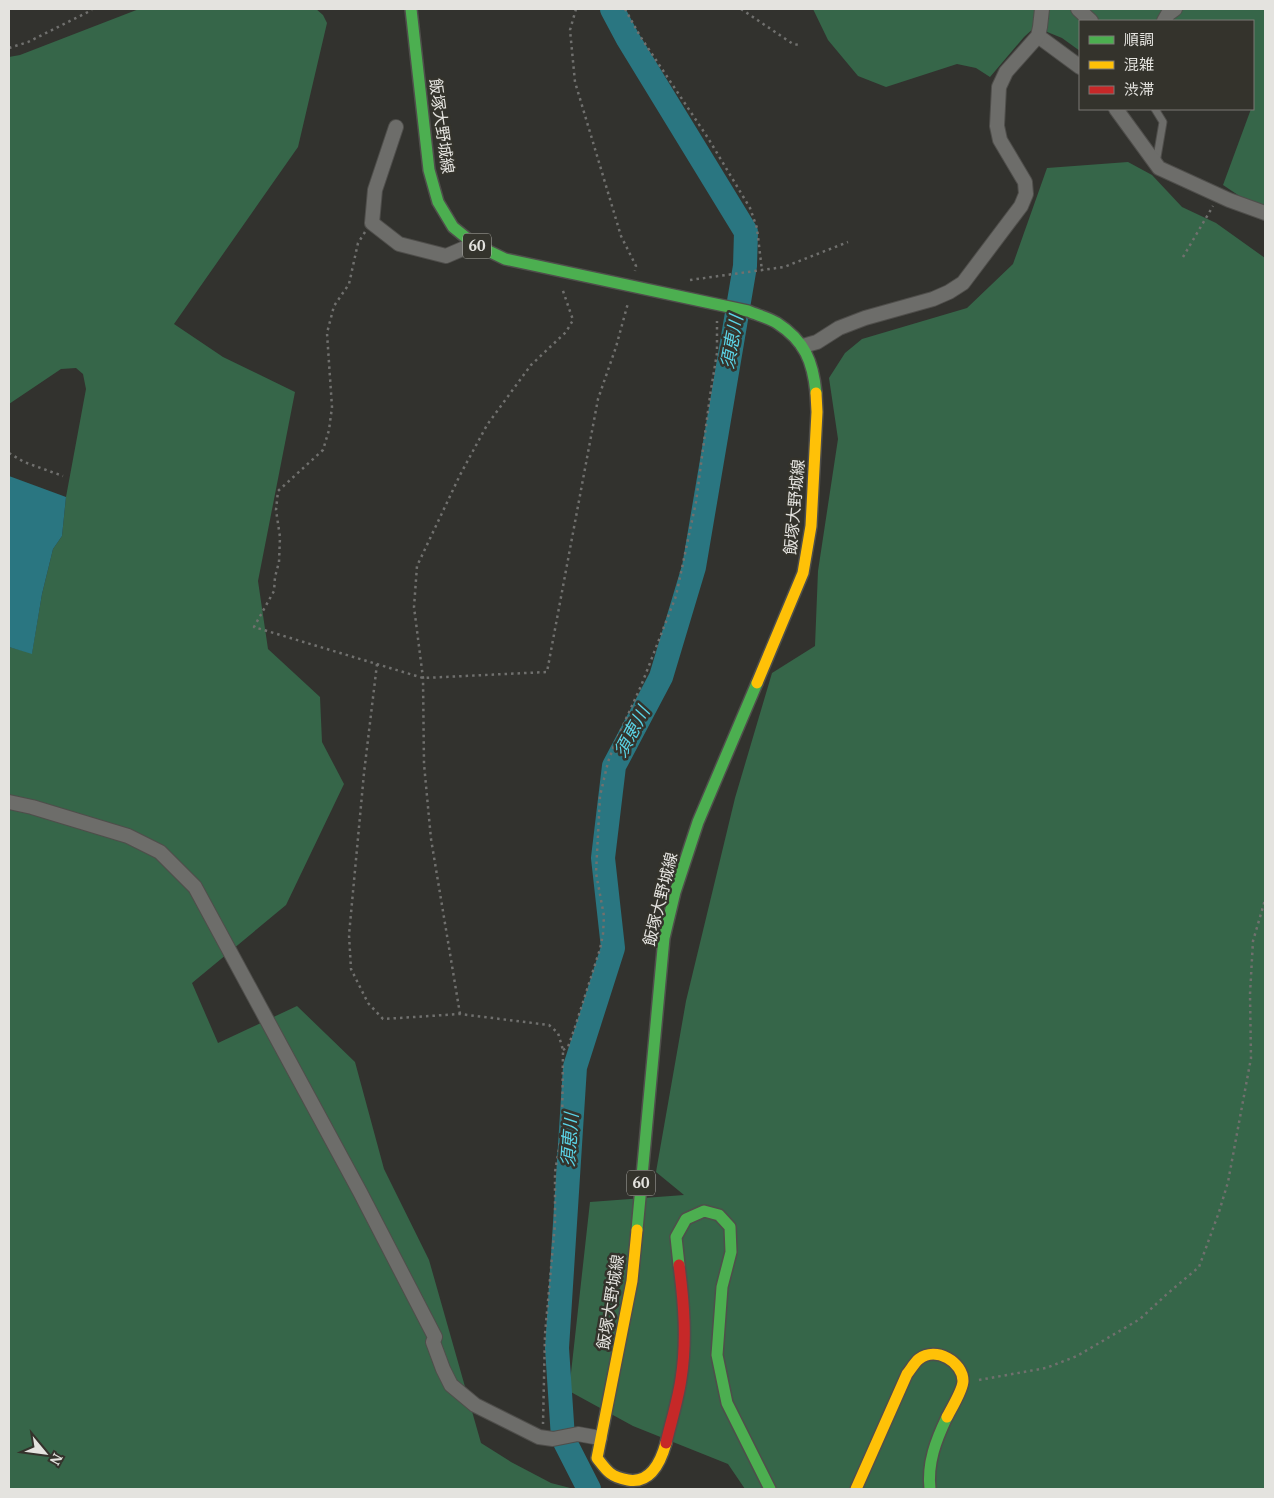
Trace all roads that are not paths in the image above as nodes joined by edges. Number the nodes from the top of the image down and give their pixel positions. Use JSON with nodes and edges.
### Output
{"nodes":[{"id":1,"x":411,"y":9,"type":"edge"},
{"id":2,"x":1042,"y":9,"type":"edge"},
{"id":3,"x":1078,"y":9,"type":"edge"},
{"id":4,"x":1175,"y":9,"type":"edge"},
{"id":5,"x":1090,"y":20,"type":"edge"},
{"id":6,"x":1165,"y":20,"type":"edge"},
{"id":7,"x":1038,"y":36,"type":"junction"},
{"id":8,"x":1079,"y":66,"type":"edge"},
{"id":9,"x":1117,"y":110,"type":"edge"},
{"id":10,"x":1156,"y":110,"type":"edge"},
{"id":11,"x":396,"y":127,"type":"dead end"},
{"id":12,"x":1155,"y":164,"type":"junction"},
{"id":13,"x":1265,"y":213,"type":"edge"},
{"id":14,"x":474,"y":244,"type":"junction"},
{"id":15,"x":803,"y":346,"type":"junction"},
{"id":16,"x":9,"y":802,"type":"edge"},
{"id":17,"x":600,"y":1438,"type":"junction"},
{"id":18,"x":770,"y":1489,"type":"edge"},
{"id":19,"x":856,"y":1489,"type":"edge"},
{"id":20,"x":930,"y":1489,"type":"edge"}],
"edges":[{"from":1,"to":14,"type":"main road","name":"飯塚大野城線","number":"60"},
{"from":2,"to":7,"type":"street"},
{"from":3,"to":5,"type":"street"},
{"from":4,"to":6,"type":"street"},
{"from":7,"to":8,"type":"street"},
{"from":7,"to":15,"type":"street"},
{"from":9,"to":12,"type":"street"},
{"from":10,"to":12,"type":"lane"},
{"from":11,"to":14,"type":"street"},
{"from":12,"to":13,"type":"street"},
{"from":14,"to":15,"type":"main road","name":"飯塚大野城線","number":"60"},
{"from":15,"to":17,"type":"main road","name":"飯塚大野城線","number":"60"},
{"from":16,"to":17,"type":"street"},
{"from":17,"to":18,"type":"main road","name":"飯塚大野城線","number":"60"},
{"from":19,"to":20,"type":"main road"}]}
